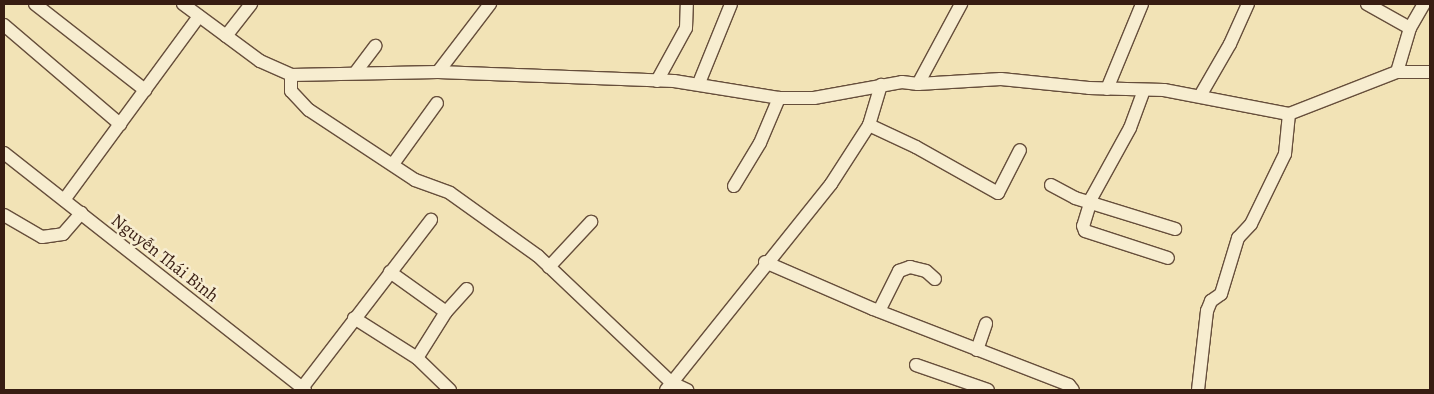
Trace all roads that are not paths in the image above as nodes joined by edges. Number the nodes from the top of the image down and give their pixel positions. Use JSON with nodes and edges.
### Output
{"nodes":[{"id":1,"x":35,"y":4,"type":"edge"},
{"id":2,"x":183,"y":4,"type":"edge"},
{"id":3,"x":251,"y":4,"type":"edge"},
{"id":4,"x":490,"y":4,"type":"edge"},
{"id":5,"x":687,"y":4,"type":"edge"},
{"id":6,"x":731,"y":4,"type":"edge"},
{"id":7,"x":961,"y":4,"type":"edge"},
{"id":8,"x":1142,"y":4,"type":"edge"},
{"id":9,"x":1248,"y":4,"type":"edge"},
{"id":10,"x":1367,"y":4,"type":"edge"},
{"id":11,"x":1424,"y":4,"type":"edge"},
{"id":12,"x":199,"y":16,"type":"junction"},
{"id":13,"x":4,"y":25,"type":"edge"},
{"id":14,"x":1410,"y":28,"type":"junction"},
{"id":15,"x":226,"y":36,"type":"junction"},
{"id":16,"x":375,"y":46,"type":"dead end"},
{"id":17,"x":438,"y":72,"type":"junction"},
{"id":18,"x":1397,"y":72,"type":"junction"},
{"id":19,"x":1430,"y":72,"type":"edge"},
{"id":20,"x":355,"y":73,"type":"junction"},
{"id":21,"x":291,"y":76,"type":"junction"},
{"id":22,"x":657,"y":80,"type":"junction"},
{"id":23,"x":699,"y":83,"type":"junction"},
{"id":24,"x":918,"y":84,"type":"junction"},
{"id":25,"x":880,"y":85,"type":"junction"},
{"id":26,"x":1106,"y":89,"type":"junction"},
{"id":27,"x":145,"y":90,"type":"junction"},
{"id":28,"x":1144,"y":90,"type":"junction"},
{"id":29,"x":1200,"y":96,"type":"junction"},
{"id":30,"x":779,"y":98,"type":"junction"},
{"id":31,"x":437,"y":103,"type":"dead end"},
{"id":32,"x":1289,"y":114,"type":"junction"},
{"id":33,"x":120,"y":124,"type":"junction"},
{"id":34,"x":869,"y":125,"type":"junction"},
{"id":35,"x":1020,"y":150,"type":"dead end"},
{"id":36,"x":4,"y":153,"type":"edge"},
{"id":37,"x":393,"y":164,"type":"junction"},
{"id":38,"x":1052,"y":185,"type":"dead end"},
{"id":39,"x":734,"y":186,"type":"dead end"},
{"id":40,"x":64,"y":200,"type":"junction"},
{"id":41,"x":1090,"y":203,"type":"junction"},
{"id":42,"x":81,"y":213,"type":"junction"},
{"id":43,"x":4,"y":215,"type":"edge"},
{"id":44,"x":431,"y":220,"type":"dead end"},
{"id":45,"x":591,"y":222,"type":"dead end"},
{"id":46,"x":1175,"y":229,"type":"dead end"},
{"id":47,"x":1168,"y":258,"type":"dead end"},
{"id":48,"x":766,"y":262,"type":"junction"},
{"id":49,"x":550,"y":267,"type":"junction"},
{"id":50,"x":390,"y":272,"type":"junction"},
{"id":51,"x":936,"y":279,"type":"dead end"},
{"id":52,"x":467,"y":289,"type":"dead end"},
{"id":53,"x":879,"y":311,"type":"junction"},
{"id":54,"x":446,"y":312,"type":"junction"},
{"id":55,"x":354,"y":318,"type":"junction"},
{"id":56,"x":986,"y":324,"type":"dead end"},
{"id":57,"x":977,"y":350,"type":"junction"},
{"id":58,"x":417,"y":358,"type":"junction"},
{"id":59,"x":916,"y":365,"type":"dead end"},
{"id":60,"x":669,"y":387,"type":"edge"},
{"id":61,"x":304,"y":389,"type":"edge"},
{"id":62,"x":450,"y":390,"type":"edge"},
{"id":63,"x":687,"y":390,"type":"edge"},
{"id":64,"x":988,"y":390,"type":"edge"},
{"id":65,"x":1073,"y":390,"type":"edge"},
{"id":66,"x":1198,"y":390,"type":"edge"}],
"edges":[{"from":1,"to":27,"type":"street"},
{"from":2,"to":12,"type":"street"},
{"from":3,"to":15,"type":"street"},
{"from":4,"to":17,"type":"street"},
{"from":5,"to":22,"type":"street"},
{"from":6,"to":23,"type":"street"},
{"from":7,"to":24,"type":"street"},
{"from":8,"to":26,"type":"street"},
{"from":9,"to":29,"type":"street"},
{"from":10,"to":14,"type":"street"},
{"from":11,"to":14,"type":"street"},
{"from":12,"to":15,"type":"street"},
{"from":12,"to":27,"type":"street"},
{"from":13,"to":33,"type":"street"},
{"from":14,"to":18,"type":"street"},
{"from":15,"to":21,"type":"street"},
{"from":16,"to":20,"type":"street"},
{"from":17,"to":20,"type":"street"},
{"from":17,"to":22,"type":"street"},
{"from":18,"to":19,"type":"street"},
{"from":18,"to":32,"type":"street"},
{"from":20,"to":21,"type":"street"},
{"from":21,"to":37,"type":"street"},
{"from":22,"to":23,"type":"street"},
{"from":23,"to":30,"type":"street"},
{"from":24,"to":25,"type":"street"},
{"from":24,"to":26,"type":"street"},
{"from":25,"to":30,"type":"street"},
{"from":25,"to":34,"type":"street"},
{"from":26,"to":28,"type":"street"},
{"from":27,"to":33,"type":"street"},
{"from":28,"to":29,"type":"street"},
{"from":28,"to":41,"type":"street"},
{"from":29,"to":32,"type":"street"},
{"from":30,"to":39,"type":"street"},
{"from":31,"to":37,"type":"street"},
{"from":32,"to":66,"type":"street"},
{"from":33,"to":40,"type":"street"},
{"from":34,"to":35,"type":"street"},
{"from":34,"to":48,"type":"street"},
{"from":36,"to":40,"type":"street","name":"Nguyễn Thái Bình"},
{"from":37,"to":49,"type":"street"},
{"from":38,"to":41,"type":"street"},
{"from":40,"to":42,"type":"street","name":"Nguyễn Thái Bình"},
{"from":41,"to":46,"type":"street"},
{"from":41,"to":47,"type":"street"},
{"from":42,"to":43,"type":"street"},
{"from":42,"to":61,"type":"street","name":"Nguyễn Thái Bình"},
{"from":44,"to":50,"type":"street"},
{"from":45,"to":49,"type":"street"},
{"from":48,"to":53,"type":"street"},
{"from":48,"to":60,"type":"street"},
{"from":49,"to":60,"type":"street"},
{"from":50,"to":54,"type":"street"},
{"from":50,"to":55,"type":"street"},
{"from":51,"to":53,"type":"street"},
{"from":52,"to":54,"type":"street"},
{"from":53,"to":57,"type":"street"},
{"from":54,"to":58,"type":"street"},
{"from":55,"to":58,"type":"street"},
{"from":55,"to":61,"type":"street"},
{"from":56,"to":57,"type":"street"},
{"from":57,"to":65,"type":"street"},
{"from":58,"to":62,"type":"street"},
{"from":59,"to":64,"type":"street"},
{"from":60,"to":63,"type":"street"}]}
